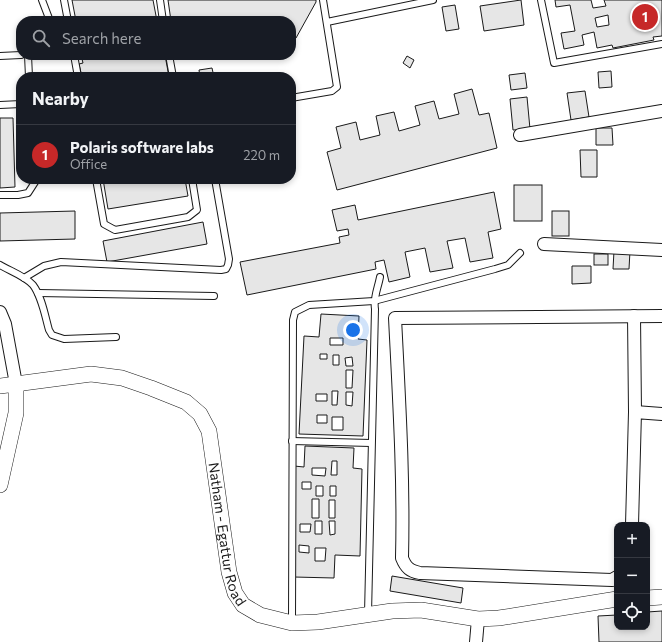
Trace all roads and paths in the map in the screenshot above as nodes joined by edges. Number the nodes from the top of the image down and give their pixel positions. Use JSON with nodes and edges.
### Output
{"nodes":[{"id":1,"x":42,"y":0,"type":"edge"},
{"id":2,"x":64,"y":0,"type":"edge"},
{"id":3,"x":160,"y":0,"type":"edge"},
{"id":4,"x":323,"y":0,"type":"edge"},
{"id":5,"x":433,"y":0,"type":"edge"},
{"id":6,"x":541,"y":0,"type":"edge"},
{"id":7,"x":48,"y":16,"type":"edge"},
{"id":8,"x":67,"y":16,"type":"edge"},
{"id":9,"x":162,"y":16,"type":"edge"},
{"id":10,"x":327,"y":22,"type":"junction"},
{"id":11,"x":662,"y":44,"type":"edge"},
{"id":12,"x":16,"y":55,"type":"edge"},
{"id":13,"x":0,"y":56,"type":"edge"},
{"id":14,"x":28,"y":60,"type":"edge"},
{"id":15,"x":75,"y":60,"type":"edge"},
{"id":16,"x":170,"y":60,"type":"edge"},
{"id":17,"x":29,"y":72,"type":"edge"},
{"id":18,"x":77,"y":72,"type":"edge"},
{"id":19,"x":172,"y":72,"type":"edge"},
{"id":20,"x":296,"y":97,"type":"edge"},
{"id":21,"x":16,"y":104,"type":"edge"},
{"id":22,"x":0,"y":105,"type":"edge"},
{"id":23,"x":662,"y":111,"type":"edge"},
{"id":24,"x":520,"y":135,"type":"dead end"},
{"id":25,"x":34,"y":184,"type":"edge"},
{"id":26,"x":97,"y":184,"type":"edge"},
{"id":27,"x":193,"y":184,"type":"edge"},
{"id":28,"x":216,"y":184,"type":"edge"},
{"id":29,"x":0,"y":195,"type":"edge"},
{"id":30,"x":544,"y":244,"type":"dead end"},
{"id":31,"x":662,"y":250,"type":"edge"},
{"id":32,"x":520,"y":252,"type":"dead end"},
{"id":33,"x":0,"y":266,"type":"edge"},
{"id":34,"x":380,"y":277,"type":"dead end"},
{"id":35,"x":24,"y":278,"type":"junction"},
{"id":36,"x":38,"y":293,"type":"junction"},
{"id":37,"x":214,"y":296,"type":"dead end"},
{"id":38,"x":374,"y":301,"type":"junction"},
{"id":39,"x":0,"y":312,"type":"edge"},
{"id":40,"x":634,"y":316,"type":"junction"},
{"id":41,"x":662,"y":316,"type":"edge"},
{"id":42,"x":116,"y":337,"type":"dead end"},
{"id":43,"x":16,"y":384,"type":"junction"},
{"id":44,"x":0,"y":386,"type":"edge"},
{"id":45,"x":635,"y":412,"type":"junction"},
{"id":46,"x":662,"y":414,"type":"edge"},
{"id":47,"x":292,"y":441,"type":"junction"},
{"id":48,"x":372,"y":443,"type":"junction"},
{"id":49,"x":0,"y":484,"type":"edge"},
{"id":50,"x":632,"y":522,"type":"edge"},
{"id":51,"x":614,"y":579,"type":"edge"},
{"id":52,"x":662,"y":597,"type":"edge"},
{"id":53,"x":650,"y":598,"type":"edge"},
{"id":54,"x":614,"y":599,"type":"edge"},
{"id":55,"x":368,"y":614,"type":"junction"},
{"id":56,"x":478,"y":619,"type":"junction"},
{"id":57,"x":292,"y":623,"type":"junction"},
{"id":58,"x":476,"y":642,"type":"edge"}],
"edges":[{"from":1,"to":7,"type":"lane"},
{"from":2,"to":8,"type":"lane"},
{"from":3,"to":9,"type":"lane"},
{"from":4,"to":10,"type":"lane"},
{"from":5,"to":10,"type":"lane"},
{"from":6,"to":11,"type":"lane"},
{"from":10,"to":20,"type":"lane"},
{"from":12,"to":13,"type":"lane"},
{"from":14,"to":17,"type":"lane"},
{"from":15,"to":18,"type":"lane"},
{"from":16,"to":19,"type":"lane"},
{"from":21,"to":22,"type":"lane"},
{"from":23,"to":24,"type":"street"},
{"from":25,"to":29,"type":"lane"},
{"from":26,"to":27,"type":"lane"},
{"from":28,"to":35,"type":"lane"},
{"from":30,"to":31,"type":"street"},
{"from":32,"to":38,"type":"lane"},
{"from":33,"to":35,"type":"lane"},
{"from":34,"to":38,"type":"lane"},
{"from":35,"to":36,"type":"lane"},
{"from":36,"to":37,"type":"lane"},
{"from":36,"to":42,"type":"lane"},
{"from":38,"to":47,"type":"lane"},
{"from":38,"to":48,"type":"lane"},
{"from":39,"to":43,"type":"street"},
{"from":40,"to":41,"type":"street"},
{"from":40,"to":45,"type":"street"},
{"from":40,"to":51,"type":"street"},
{"from":43,"to":44,"type":"street","name":"Natham - Egattur Road"},
{"from":43,"to":49,"type":"street"},
{"from":43,"to":57,"type":"street","name":"Natham - Egattur Road"},
{"from":45,"to":46,"type":"street"},
{"from":45,"to":50,"type":"street"},
{"from":47,"to":48,"type":"lane"},
{"from":47,"to":57,"type":"lane"},
{"from":48,"to":55,"type":"lane"},
{"from":52,"to":53,"type":"street"},
{"from":54,"to":56,"type":"street","name":"Natham - Egattur Road"},
{"from":55,"to":56,"type":"street","name":"Natham - Egattur Road"},
{"from":55,"to":57,"type":"street","name":"Natham - Egattur Road"},
{"from":56,"to":58,"type":"street"}]}
